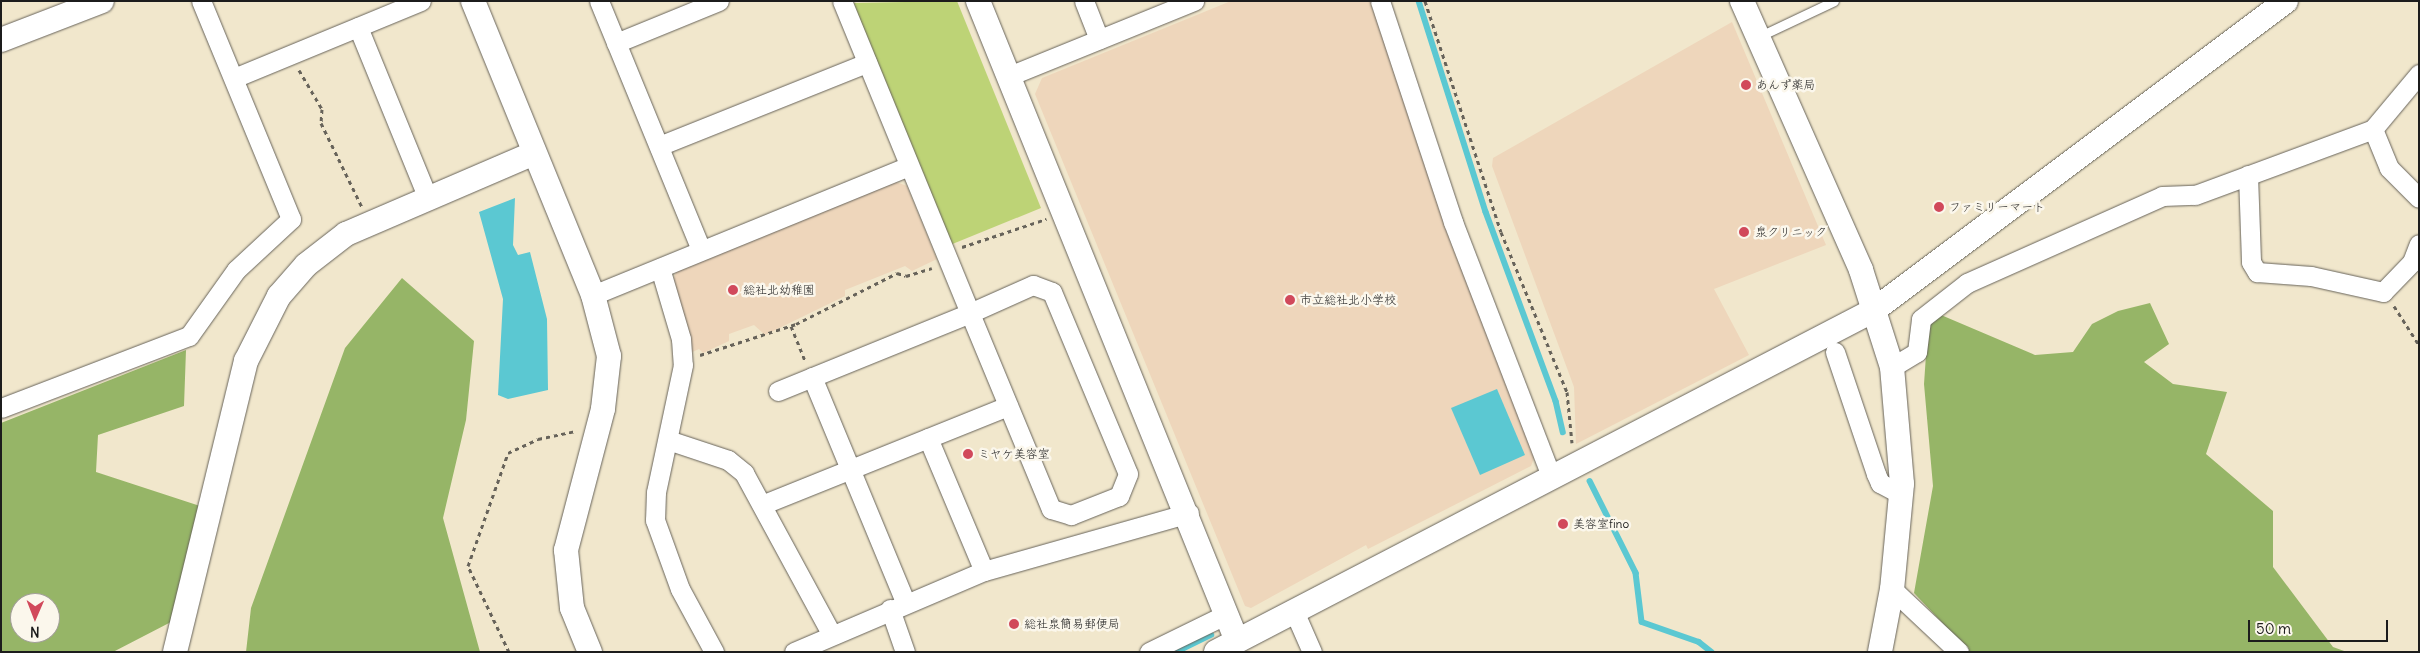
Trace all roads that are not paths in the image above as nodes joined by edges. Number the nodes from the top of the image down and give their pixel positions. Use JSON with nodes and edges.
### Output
{"nodes":[{"id":1,"x":102,"y":1,"type":"edge"},
{"id":2,"x":201,"y":1,"type":"edge"},
{"id":3,"x":421,"y":1,"type":"edge"},
{"id":4,"x":474,"y":1,"type":"edge"},
{"id":5,"x":599,"y":1,"type":"edge"},
{"id":6,"x":719,"y":1,"type":"edge"},
{"id":7,"x":842,"y":1,"type":"edge"},
{"id":8,"x":978,"y":1,"type":"edge"},
{"id":9,"x":1084,"y":1,"type":"edge"},
{"id":10,"x":1380,"y":1,"type":"edge"},
{"id":11,"x":1742,"y":1,"type":"edge"},
{"id":12,"x":1834,"y":1,"type":"edge"},
{"id":13,"x":2286,"y":1,"type":"edge"},
{"id":14,"x":1186,"y":3,"type":"edge"},
{"id":15,"x":358,"y":27,"type":"junction"},
{"id":16,"x":1758,"y":37,"type":"junction"},
{"id":17,"x":1099,"y":38,"type":"junction"},
{"id":18,"x":1,"y":40,"type":"edge"},
{"id":19,"x":616,"y":43,"type":"junction"},
{"id":20,"x":867,"y":63,"type":"junction"},
{"id":21,"x":2419,"y":74,"type":"edge"},
{"id":22,"x":1009,"y":76,"type":"junction"},
{"id":23,"x":234,"y":78,"type":"junction"},
{"id":24,"x":2373,"y":129,"type":"junction"},
{"id":25,"x":659,"y":146,"type":"junction"},
{"id":26,"x":534,"y":153,"type":"junction"},
{"id":27,"x":909,"y":166,"type":"junction"},
{"id":28,"x":2248,"y":175,"type":"junction"},
{"id":29,"x":427,"y":196,"type":"junction"},
{"id":30,"x":2419,"y":198,"type":"edge"},
{"id":31,"x":2419,"y":244,"type":"edge"},
{"id":32,"x":701,"y":250,"type":"junction"},
{"id":33,"x":660,"y":268,"type":"junction"},
{"id":34,"x":593,"y":295,"type":"junction"},
{"id":35,"x":1874,"y":310,"type":"junction"},
{"id":36,"x":970,"y":313,"type":"junction"},
{"id":37,"x":1834,"y":352,"type":"dead end"},
{"id":38,"x":1892,"y":367,"type":"junction"},
{"id":39,"x":812,"y":377,"type":"junction"},
{"id":40,"x":778,"y":391,"type":"dead end"},
{"id":41,"x":1008,"y":406,"type":"junction"},
{"id":42,"x":1,"y":408,"type":"edge"},
{"id":43,"x":928,"y":438,"type":"junction"},
{"id":44,"x":668,"y":440,"type":"junction"},
{"id":45,"x":850,"y":469,"type":"junction"},
{"id":46,"x":1551,"y":476,"type":"junction"},
{"id":47,"x":1901,"y":494,"type":"junction"},
{"id":48,"x":764,"y":504,"type":"junction"},
{"id":49,"x":1189,"y":513,"type":"junction"},
{"id":50,"x":984,"y":571,"type":"junction"},
{"id":51,"x":1892,"y":590,"type":"junction"},
{"id":52,"x":897,"y":606,"type":"junction"},
{"id":53,"x":1294,"y":611,"type":"junction"},
{"id":54,"x":1227,"y":614,"type":"junction"},
{"id":55,"x":830,"y":632,"type":"junction"},
{"id":56,"x":1237,"y":641,"type":"junction"},
{"id":57,"x":175,"y":652,"type":"edge"},
{"id":58,"x":590,"y":652,"type":"edge"},
{"id":59,"x":714,"y":652,"type":"edge"},
{"id":60,"x":794,"y":652,"type":"edge"},
{"id":61,"x":905,"y":652,"type":"edge"},
{"id":62,"x":1149,"y":652,"type":"edge"},
{"id":63,"x":1216,"y":652,"type":"edge"},
{"id":64,"x":1312,"y":652,"type":"edge"},
{"id":65,"x":1880,"y":652,"type":"edge"},
{"id":66,"x":1959,"y":652,"type":"edge"}],
"edges":[{"from":1,"to":18,"type":"street"},
{"from":2,"to":23,"type":"street"},
{"from":3,"to":15,"type":"street"},
{"from":4,"to":26,"type":"street"},
{"from":5,"to":19,"type":"street"},
{"from":6,"to":19,"type":"street"},
{"from":7,"to":20,"type":"street"},
{"from":8,"to":22,"type":"street"},
{"from":9,"to":17,"type":"street"},
{"from":10,"to":46,"type":"street"},
{"from":11,"to":16,"type":"street"},
{"from":12,"to":16,"type":"lane"},
{"from":13,"to":35,"type":"street"},
{"from":14,"to":17,"type":"street"},
{"from":15,"to":23,"type":"street"},
{"from":15,"to":29,"type":"street"},
{"from":16,"to":35,"type":"street"},
{"from":17,"to":22,"type":"street"},
{"from":19,"to":25,"type":"street"},
{"from":20,"to":25,"type":"street"},
{"from":20,"to":27,"type":"street"},
{"from":21,"to":24,"type":"street"},
{"from":22,"to":49,"type":"street"},
{"from":23,"to":42,"type":"street"},
{"from":24,"to":28,"type":"street"},
{"from":24,"to":30,"type":"street"},
{"from":25,"to":32,"type":"street"},
{"from":26,"to":29,"type":"street"},
{"from":26,"to":34,"type":"street"},
{"from":27,"to":32,"type":"street"},
{"from":27,"to":36,"type":"street"},
{"from":28,"to":31,"type":"street"},
{"from":28,"to":38,"type":"street"},
{"from":29,"to":57,"type":"street"},
{"from":32,"to":33,"type":"street"},
{"from":33,"to":34,"type":"street"},
{"from":33,"to":44,"type":"street"},
{"from":34,"to":58,"type":"street"},
{"from":35,"to":38,"type":"street"},
{"from":35,"to":46,"type":"street"},
{"from":36,"to":39,"type":"street"},
{"from":36,"to":41,"type":"street"},
{"from":36,"to":41,"type":"street"},
{"from":37,"to":47,"type":"street"},
{"from":38,"to":47,"type":"street"},
{"from":39,"to":40,"type":"street"},
{"from":39,"to":45,"type":"street"},
{"from":41,"to":43,"type":"street"},
{"from":43,"to":45,"type":"street"},
{"from":43,"to":50,"type":"street"},
{"from":44,"to":48,"type":"street"},
{"from":44,"to":59,"type":"street"},
{"from":45,"to":48,"type":"street"},
{"from":45,"to":52,"type":"street"},
{"from":46,"to":53,"type":"street"},
{"from":47,"to":51,"type":"street"},
{"from":48,"to":55,"type":"street"},
{"from":49,"to":50,"type":"street"},
{"from":49,"to":54,"type":"street"},
{"from":50,"to":52,"type":"street"},
{"from":51,"to":65,"type":"street"},
{"from":51,"to":66,"type":"street"},
{"from":52,"to":55,"type":"street"},
{"from":52,"to":61,"type":"street"},
{"from":53,"to":56,"type":"street"},
{"from":53,"to":64,"type":"street"},
{"from":54,"to":56,"type":"street"},
{"from":54,"to":62,"type":"street"},
{"from":55,"to":60,"type":"street"},
{"from":56,"to":63,"type":"street"}]}
